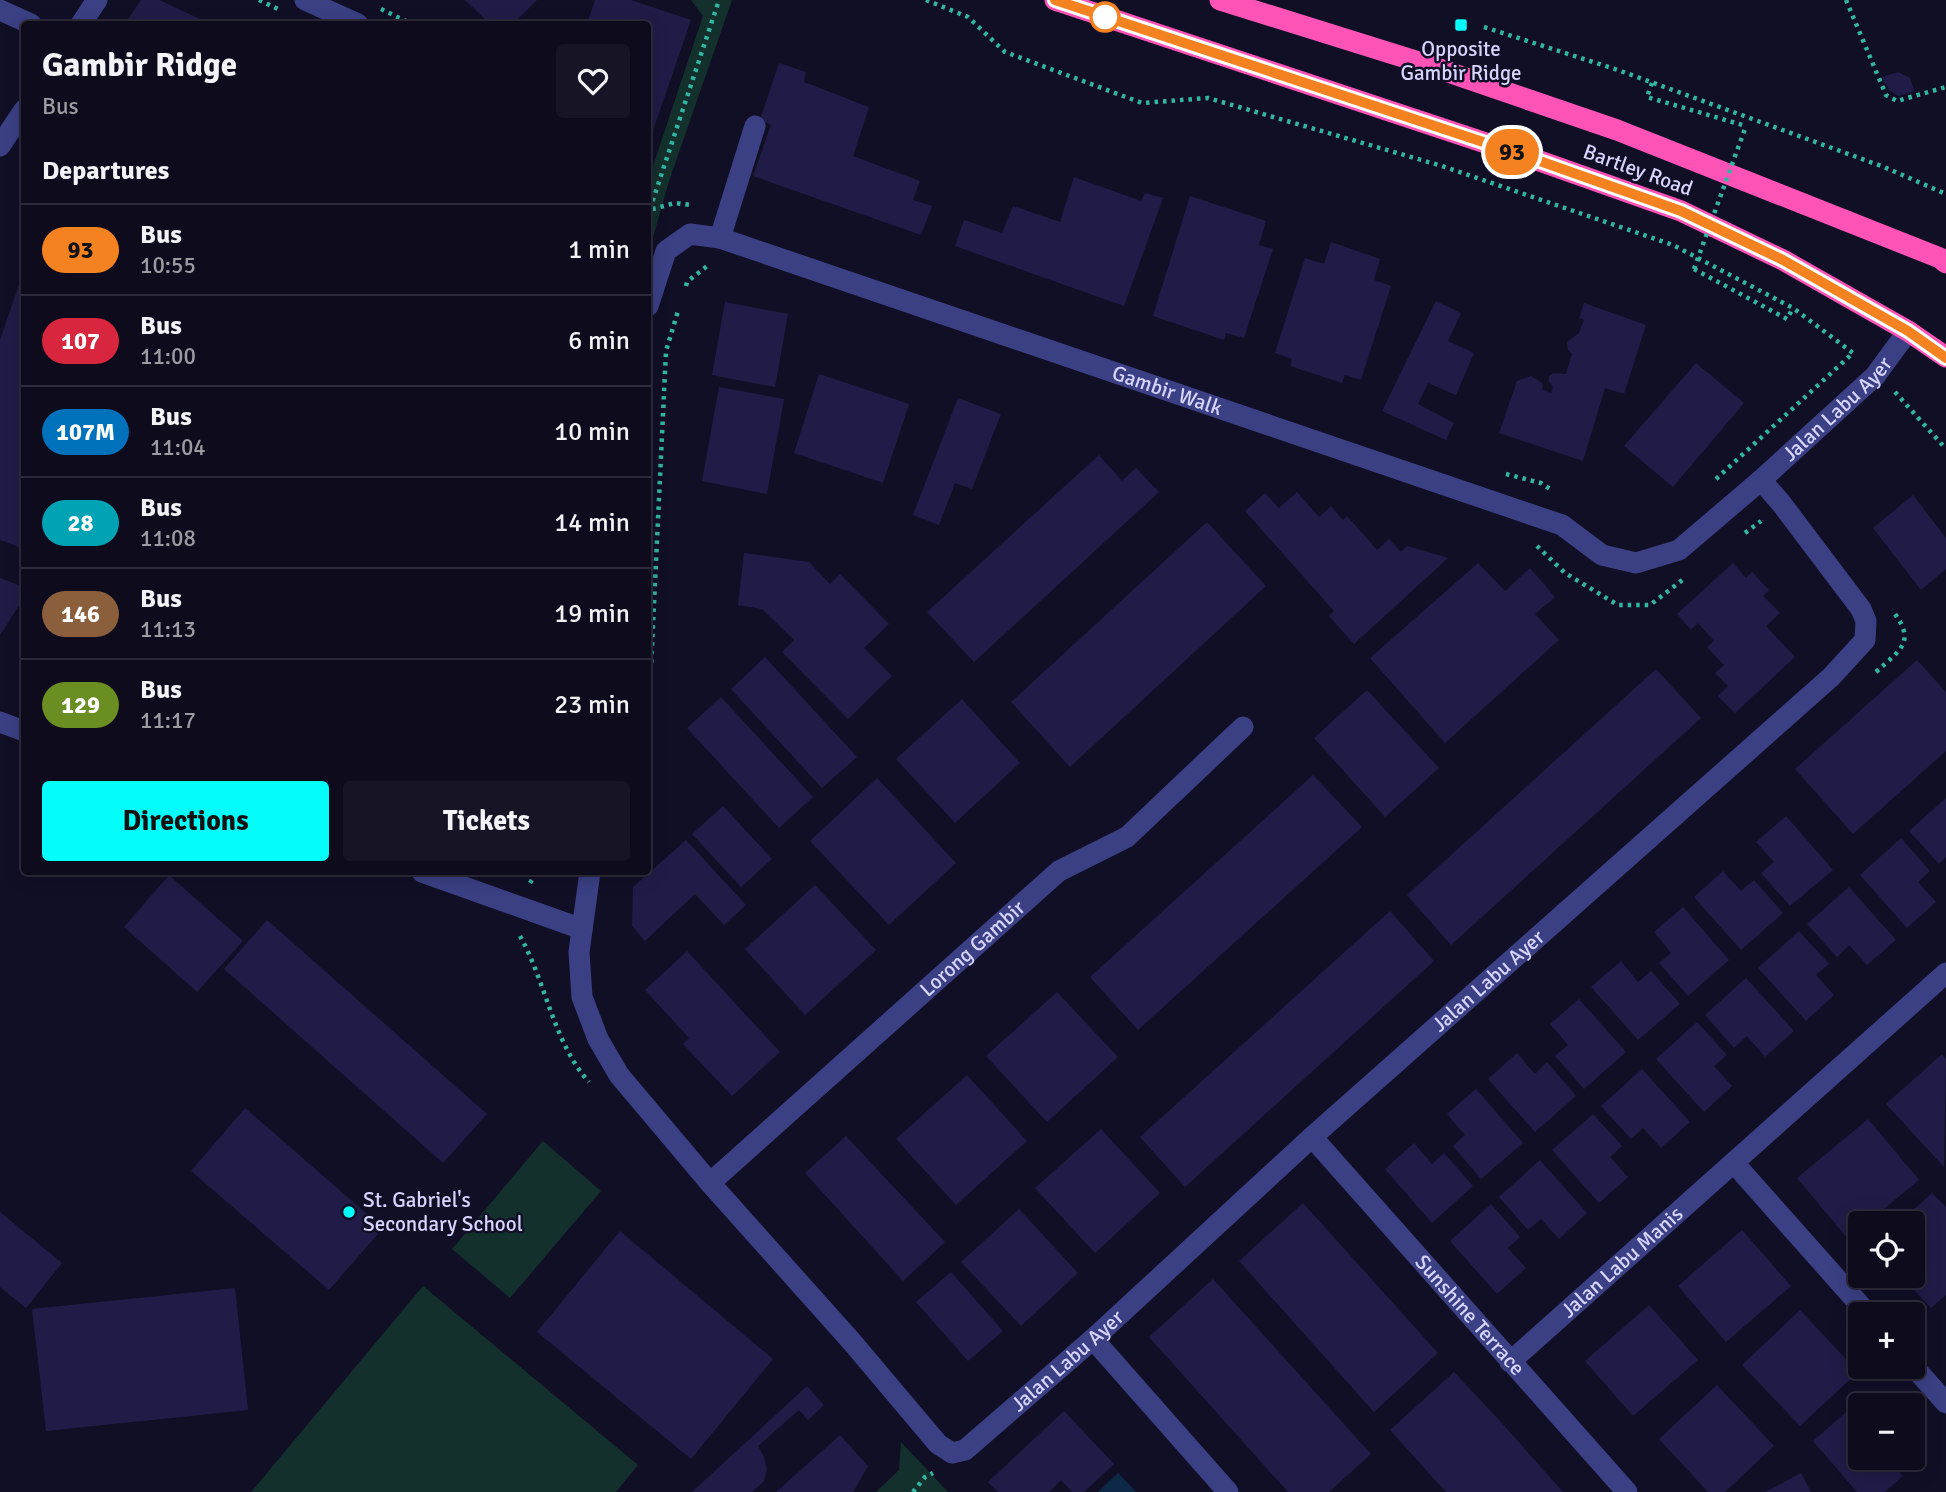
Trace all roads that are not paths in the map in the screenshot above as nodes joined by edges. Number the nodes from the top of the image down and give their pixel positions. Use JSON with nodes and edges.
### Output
{"nodes":[{"id":1,"x":97,"y":0,"type":"edge"},
{"id":2,"x":305,"y":0,"type":"edge"},
{"id":3,"x":1055,"y":0,"type":"edge"},
{"id":4,"x":1220,"y":0,"type":"edge"},
{"id":5,"x":0,"y":10,"type":"edge"},
{"id":6,"x":24,"y":21,"type":"edge"},
{"id":7,"x":83,"y":21,"type":"edge"},
{"id":8,"x":351,"y":21,"type":"edge"},
{"id":9,"x":21,"y":114,"type":"edge"},
{"id":10,"x":755,"y":126,"type":"dead end"},
{"id":11,"x":0,"y":146,"type":"edge"},
{"id":12,"x":720,"y":238,"type":"junction"},
{"id":13,"x":1943,"y":261,"type":"edge"},
{"id":14,"x":651,"y":297,"type":"edge"},
{"id":15,"x":1908,"y":331,"type":"junction"},
{"id":16,"x":1945,"y":356,"type":"edge"},
{"id":17,"x":1761,"y":480,"type":"junction"},
{"id":18,"x":1636,"y":563,"type":"joint"},
{"id":19,"x":0,"y":722,"type":"edge"},
{"id":20,"x":1242,"y":727,"type":"dead end"},
{"id":21,"x":21,"y":730,"type":"edge"},
{"id":22,"x":430,"y":875,"type":"edge"},
{"id":23,"x":590,"y":875,"type":"edge"},
{"id":24,"x":582,"y":929,"type":"junction"},
{"id":25,"x":1946,"y":973,"type":"edge"},
{"id":26,"x":1312,"y":1138,"type":"junction"},
{"id":27,"x":1734,"y":1163,"type":"junction"},
{"id":28,"x":710,"y":1183,"type":"junction"},
{"id":29,"x":1856,"y":1302,"type":"edge"},
{"id":30,"x":1093,"y":1339,"type":"junction"},
{"id":31,"x":1510,"y":1362,"type":"junction"},
{"id":32,"x":1925,"y":1379,"type":"edge"},
{"id":33,"x":1946,"y":1403,"type":"edge"},
{"id":34,"x":1228,"y":1492,"type":"edge"},
{"id":35,"x":1627,"y":1492,"type":"edge"}],
"edges":[{"from":1,"to":7,"type":"street"},
{"from":2,"to":8,"type":"street"},
{"from":3,"to":15,"type":"highway","name":"Bartley Road"},
{"from":4,"to":13,"type":"highway","name":"Bartley Road"},
{"from":5,"to":6,"type":"street"},
{"from":9,"to":11,"type":"street"},
{"from":10,"to":12,"type":"street"},
{"from":12,"to":14,"type":"street","name":"Gambir Walk"},
{"from":12,"to":18,"type":"street","name":"Gambir Walk"},
{"from":15,"to":16,"type":"highway","name":"Bartley Road"},
{"from":15,"to":17,"type":"street","name":"Jalan Labu Ayer"},
{"from":17,"to":18,"type":"street","name":"Jalan Labu Ayer"},
{"from":17,"to":26,"type":"street","name":"Jalan Labu Ayer"},
{"from":19,"to":21,"type":"street"},
{"from":20,"to":28,"type":"street","name":"Lorong Gambir"},
{"from":22,"to":24,"type":"street"},
{"from":23,"to":24,"type":"street"},
{"from":24,"to":28,"type":"street"},
{"from":25,"to":27,"type":"street","name":"Jalan Labu Manis"},
{"from":26,"to":30,"type":"street","name":"Jalan Labu Ayer"},
{"from":26,"to":31,"type":"street","name":"Sunshine Terrace"},
{"from":27,"to":29,"type":"street"},
{"from":27,"to":31,"type":"street","name":"Jalan Labu Manis"},
{"from":28,"to":30,"type":"street","name":"Jalan Labu Ayer"},
{"from":30,"to":34,"type":"street"},
{"from":31,"to":35,"type":"street","name":"Sunshine Terrace"},
{"from":32,"to":33,"type":"street"}]}
